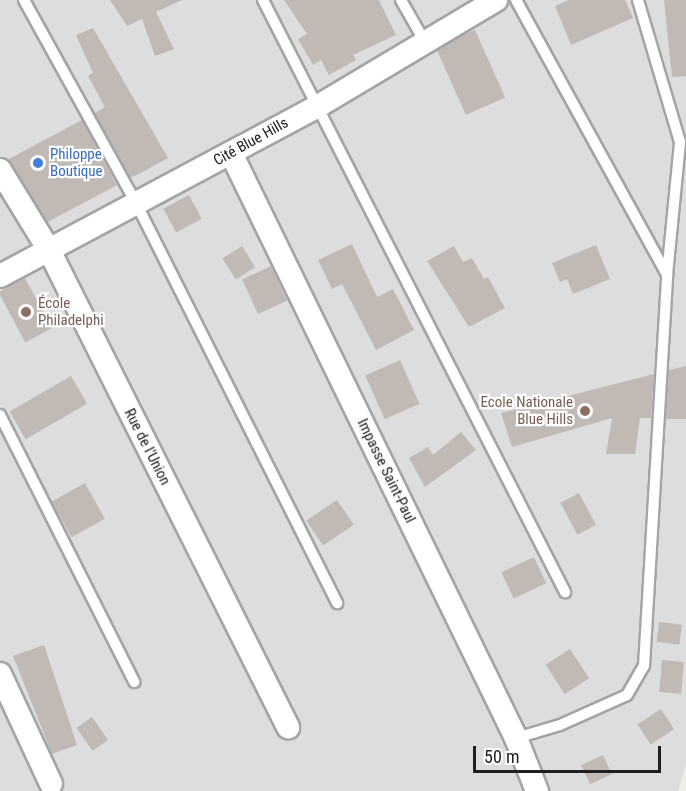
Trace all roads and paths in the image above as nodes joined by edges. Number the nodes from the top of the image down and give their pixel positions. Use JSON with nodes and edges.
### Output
{"nodes":[{"id":1,"x":24,"y":0,"type":"edge"},
{"id":2,"x":263,"y":0,"type":"edge"},
{"id":3,"x":401,"y":0,"type":"edge"},
{"id":4,"x":496,"y":0,"type":"edge"},
{"id":5,"x":516,"y":0,"type":"edge"},
{"id":6,"x":638,"y":0,"type":"edge"},
{"id":7,"x":426,"y":45,"type":"junction"},
{"id":8,"x":320,"y":105,"type":"junction"},
{"id":9,"x":231,"y":153,"type":"junction"},
{"id":10,"x":0,"y":170,"type":"edge"},
{"id":11,"x":136,"y":203,"type":"junction"},
{"id":12,"x":49,"y":250,"type":"junction"},
{"id":13,"x":667,"y":275,"type":"junction"},
{"id":14,"x":0,"y":276,"type":"edge"},
{"id":15,"x":0,"y":415,"type":"edge"},
{"id":16,"x":565,"y":592,"type":"dead end"},
{"id":17,"x":337,"y":603,"type":"dead end"},
{"id":18,"x":0,"y":674,"type":"edge"},
{"id":19,"x":134,"y":682,"type":"dead end"},
{"id":20,"x":288,"y":728,"type":"dead end"},
{"id":21,"x":516,"y":738,"type":"junction"},
{"id":22,"x":51,"y":784,"type":"dead end"},
{"id":23,"x":537,"y":791,"type":"edge"}],
"edges":[{"from":1,"to":11,"type":"lane"},
{"from":2,"to":8,"type":"lane"},
{"from":3,"to":7,"type":"lane"},
{"from":4,"to":7,"type":"street","name":"Cité Blue Hills"},
{"from":5,"to":13,"type":"lane"},
{"from":6,"to":13,"type":"lane"},
{"from":7,"to":8,"type":"street","name":"Cité Blue Hills"},
{"from":8,"to":9,"type":"street","name":"Cité Blue Hills"},
{"from":8,"to":16,"type":"lane"},
{"from":9,"to":11,"type":"street","name":"Cité Blue Hills"},
{"from":9,"to":21,"type":"street","name":"Impasse Saint-Paul"},
{"from":10,"to":12,"type":"street","name":"Rue de l'Union"},
{"from":11,"to":12,"type":"street","name":"Cité Blue Hills"},
{"from":11,"to":17,"type":"lane"},
{"from":12,"to":14,"type":"street","name":"Cité Blue Hills"},
{"from":12,"to":20,"type":"street","name":"Rue de l'Union"},
{"from":13,"to":21,"type":"lane"},
{"from":15,"to":19,"type":"lane"},
{"from":18,"to":22,"type":"street"},
{"from":21,"to":23,"type":"street","name":"Impasse Saint-Paul"}]}
